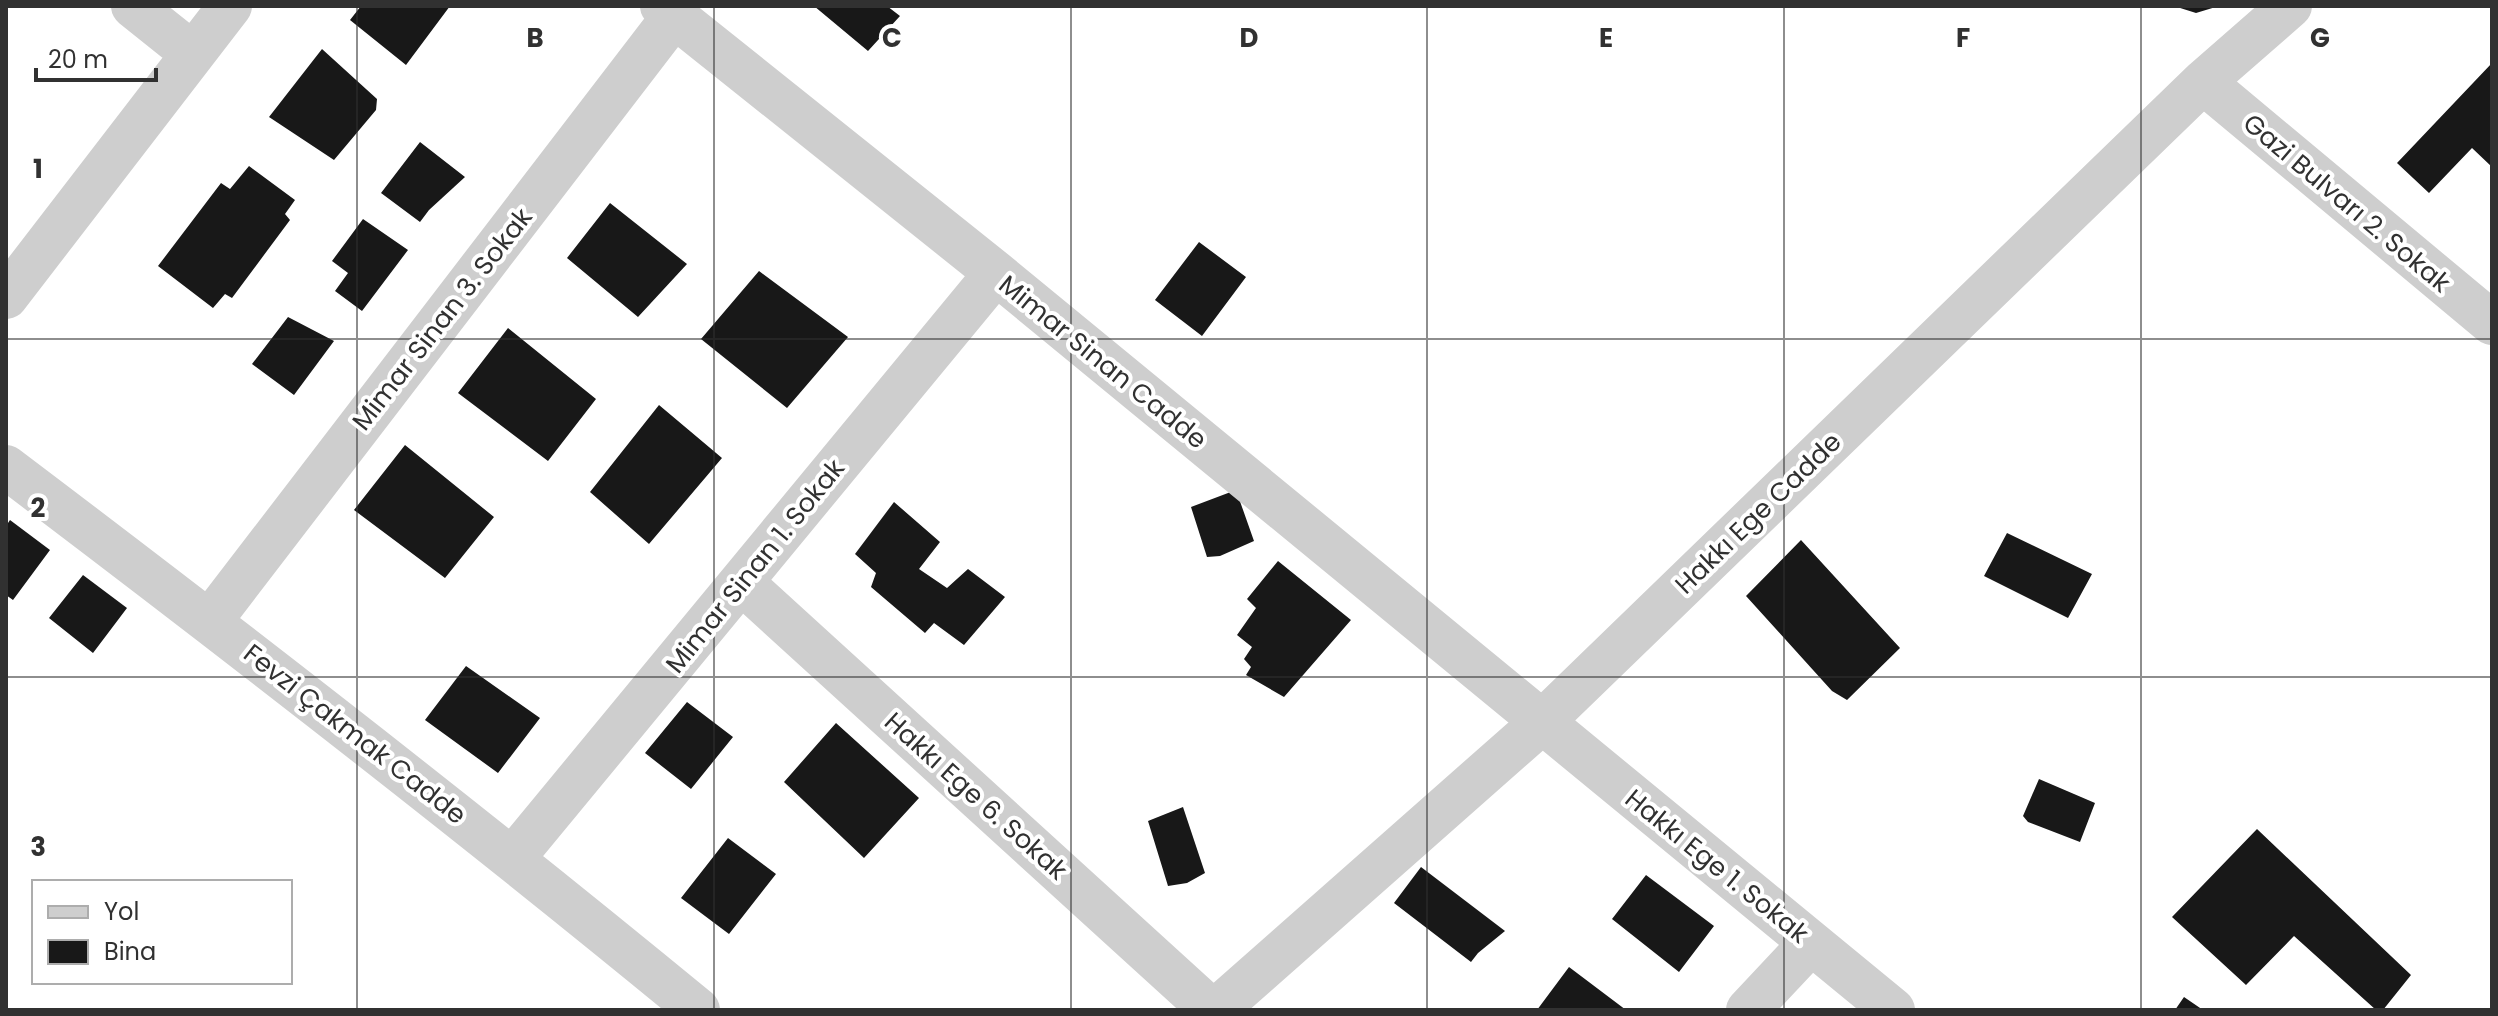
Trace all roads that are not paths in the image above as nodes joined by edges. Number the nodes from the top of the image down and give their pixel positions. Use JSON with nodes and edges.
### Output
{"nodes":[{"id":1,"x":133,"y":6,"type":"edge"},
{"id":2,"x":230,"y":6,"type":"edge"},
{"id":3,"x":2290,"y":6,"type":"edge"},
{"id":4,"x":668,"y":11,"type":"edge"},
{"id":5,"x":193,"y":54,"type":"junction"},
{"id":6,"x":2203,"y":82,"type":"junction"},
{"id":7,"x":996,"y":273,"type":"junction"},
{"id":8,"x":11,"y":281,"type":"edge"},
{"id":9,"x":2492,"y":323,"type":"edge"},
{"id":10,"x":6,"y":467,"type":"edge"},
{"id":11,"x":741,"y":582,"type":"junction"},
{"id":12,"x":210,"y":621,"type":"junction"},
{"id":13,"x":1541,"y":723,"type":"junction"},
{"id":14,"x":513,"y":858,"type":"junction"},
{"id":15,"x":1811,"y":943,"type":"junction"},
{"id":16,"x":698,"y":1010,"type":"edge"},
{"id":17,"x":1214,"y":1010,"type":"edge"},
{"id":18,"x":1748,"y":1010,"type":"edge"},
{"id":19,"x":1893,"y":1010,"type":"edge"}],
"edges":[{"from":1,"to":5,"type":"street"},
{"from":2,"to":5,"type":"street"},
{"from":3,"to":6,"type":"street","name":"Hakkı Ege Cadde"},
{"from":4,"to":7,"type":"street","name":"Mimar Sinan Cadde"},
{"from":4,"to":12,"type":"street","name":"Mimar Sinan 3. Sokak"},
{"from":5,"to":8,"type":"street"},
{"from":6,"to":9,"type":"street","name":"Gazi Bulvarı 2. Sokak"},
{"from":6,"to":13,"type":"street","name":"Hakkı Ege Cadde"},
{"from":7,"to":11,"type":"street","name":"Mimar Sinan 1. Sokak"},
{"from":7,"to":13,"type":"street","name":"Mimar Sinan Cadde"},
{"from":10,"to":12,"type":"street","name":"Fevzi Çakmak Cadde"},
{"from":11,"to":14,"type":"street","name":"Mimar Sinan 1. Sokak"},
{"from":11,"to":17,"type":"street","name":"Hakkı Ege 6. Sokak"},
{"from":12,"to":14,"type":"street","name":"Fevzi Çakmak Cadde"},
{"from":13,"to":15,"type":"street","name":"Hakkı Ege 1. Sokak"},
{"from":13,"to":17,"type":"street","name":"Hakkı Ege Cadde"},
{"from":14,"to":16,"type":"street","name":"Fevzi Çakmak Cadde"},
{"from":15,"to":18,"type":"street"},
{"from":15,"to":19,"type":"street","name":"Hakkı Ege 1. Sokak"}]}
